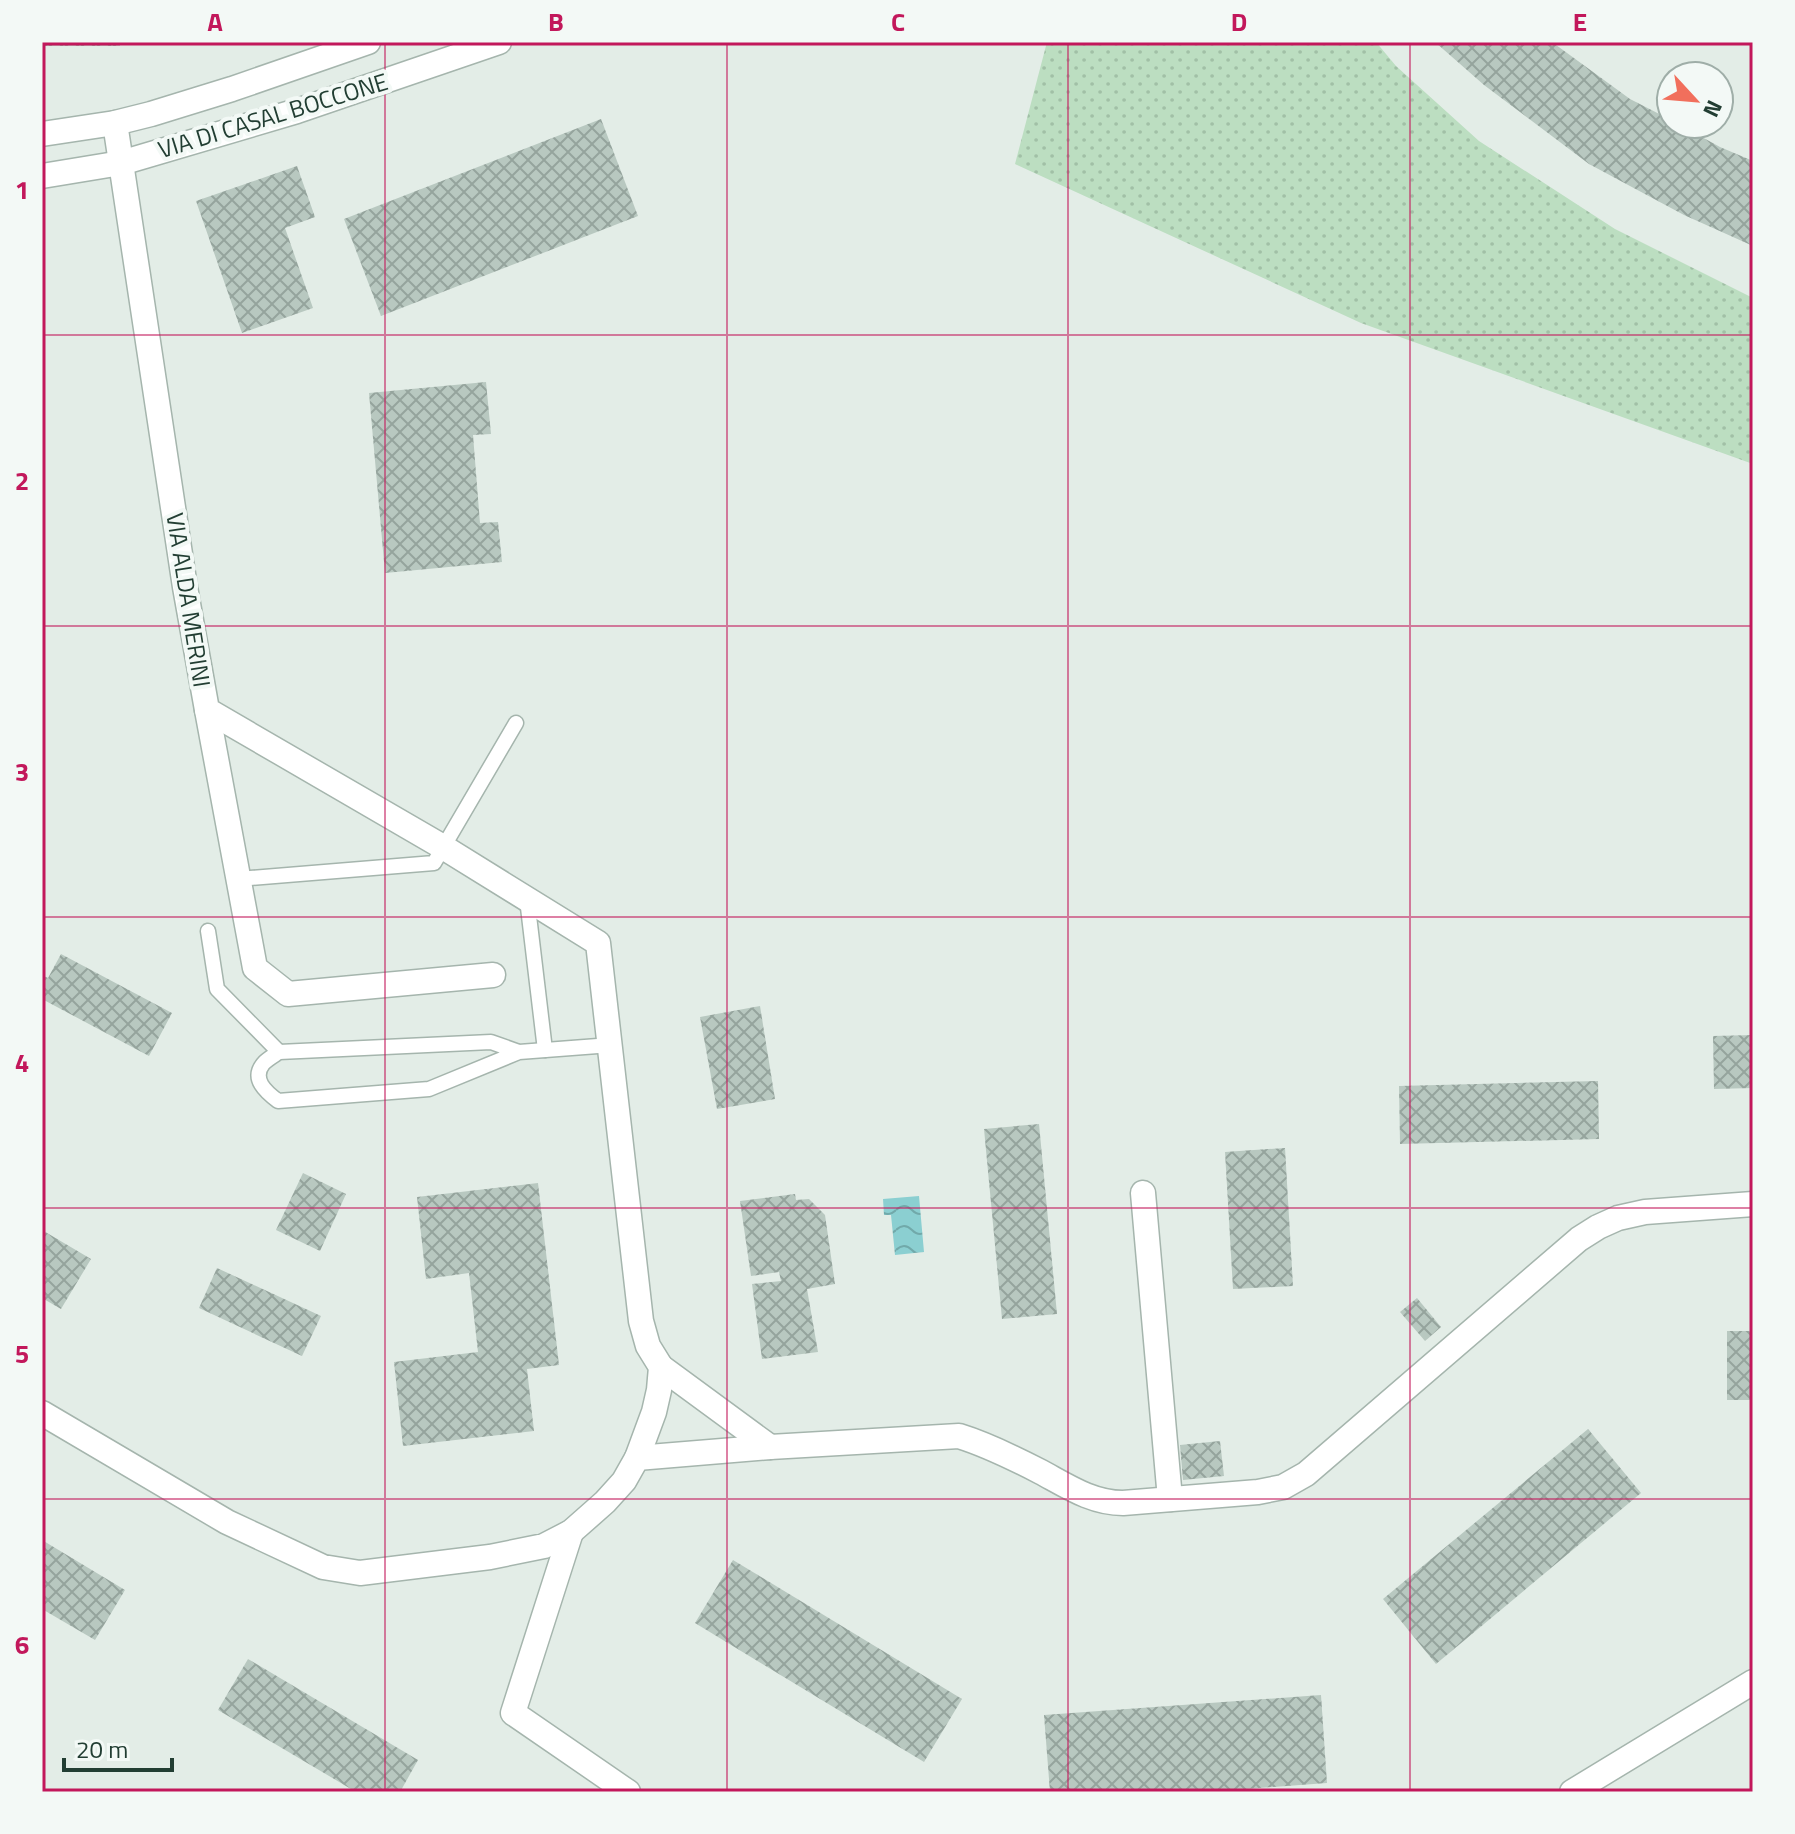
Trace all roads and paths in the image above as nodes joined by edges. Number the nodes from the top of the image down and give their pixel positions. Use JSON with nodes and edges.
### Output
{"nodes":[{"id":1,"x":368,"y":42,"type":"edge"},
{"id":2,"x":499,"y":42,"type":"edge"},
{"id":3,"x":115,"y":123,"type":"junction"},
{"id":4,"x":42,"y":134,"type":"edge"},
{"id":5,"x":121,"y":163,"type":"junction"},
{"id":6,"x":42,"y":176,"type":"edge"},
{"id":7,"x":207,"y":710,"type":"junction"},
{"id":8,"x":516,"y":723,"type":"dead end"},
{"id":9,"x":443,"y":847,"type":"junction"},
{"id":10,"x":238,"y":879,"type":"junction"},
{"id":11,"x":527,"y":899,"type":"junction"},
{"id":12,"x":208,"y":931,"type":"dead end"},
{"id":13,"x":493,"y":975,"type":"dead end"},
{"id":14,"x":611,"y":1045,"type":"junction"},
{"id":15,"x":545,"y":1050,"type":"junction"},
{"id":16,"x":279,"y":1052,"type":"junction"},
{"id":17,"x":519,"y":1052,"type":"junction"},
{"id":18,"x":1143,"y":1193,"type":"dead end"},
{"id":19,"x":1753,"y":1204,"type":"edge"},
{"id":20,"x":661,"y":1367,"type":"junction"},
{"id":21,"x":42,"y":1413,"type":"edge"},
{"id":22,"x":770,"y":1447,"type":"junction"},
{"id":23,"x":637,"y":1458,"type":"junction"},
{"id":24,"x":1170,"y":1499,"type":"junction"},
{"id":25,"x":571,"y":1532,"type":"junction"},
{"id":26,"x":1753,"y":1682,"type":"edge"},
{"id":27,"x":628,"y":1792,"type":"edge"},
{"id":28,"x":1572,"y":1792,"type":"edge"}],
"edges":[{"from":1,"to":3,"type":"street","name":"VIA DI CASAL BOCCONE"},
{"from":2,"to":5,"type":"street","name":"VIA DI CASAL BOCCONE"},
{"from":3,"to":4,"type":"street","name":"VIA DI CASAL BOCCONE"},
{"from":3,"to":5,"type":"street","name":"VIA ALDA MERINI"},
{"from":5,"to":6,"type":"street","name":"VIA DI CASAL BOCCONE"},
{"from":5,"to":7,"type":"street","name":"VIA ALDA MERINI"},
{"from":7,"to":9,"type":"street","name":"VIA ALDA MERINI"},
{"from":7,"to":10,"type":"street"},
{"from":8,"to":9,"type":"lane"},
{"from":9,"to":10,"type":"lane"},
{"from":9,"to":11,"type":"street","name":"VIA ALDA MERINI"},
{"from":10,"to":13,"type":"street"},
{"from":11,"to":14,"type":"street","name":"VIA ALDA MERINI"},
{"from":11,"to":15,"type":"lane"},
{"from":12,"to":16,"type":"lane"},
{"from":14,"to":15,"type":"lane"},
{"from":14,"to":20,"type":"street"},
{"from":15,"to":17,"type":"lane"},
{"from":16,"to":17,"type":"lane"},
{"from":16,"to":17,"type":"lane"},
{"from":18,"to":24,"type":"street"},
{"from":19,"to":24,"type":"street"},
{"from":20,"to":22,"type":"street"},
{"from":20,"to":23,"type":"street"},
{"from":21,"to":25,"type":"street"},
{"from":22,"to":23,"type":"street"},
{"from":22,"to":24,"type":"street"},
{"from":23,"to":25,"type":"street"},
{"from":25,"to":27,"type":"street"},
{"from":26,"to":28,"type":"street"}]}
